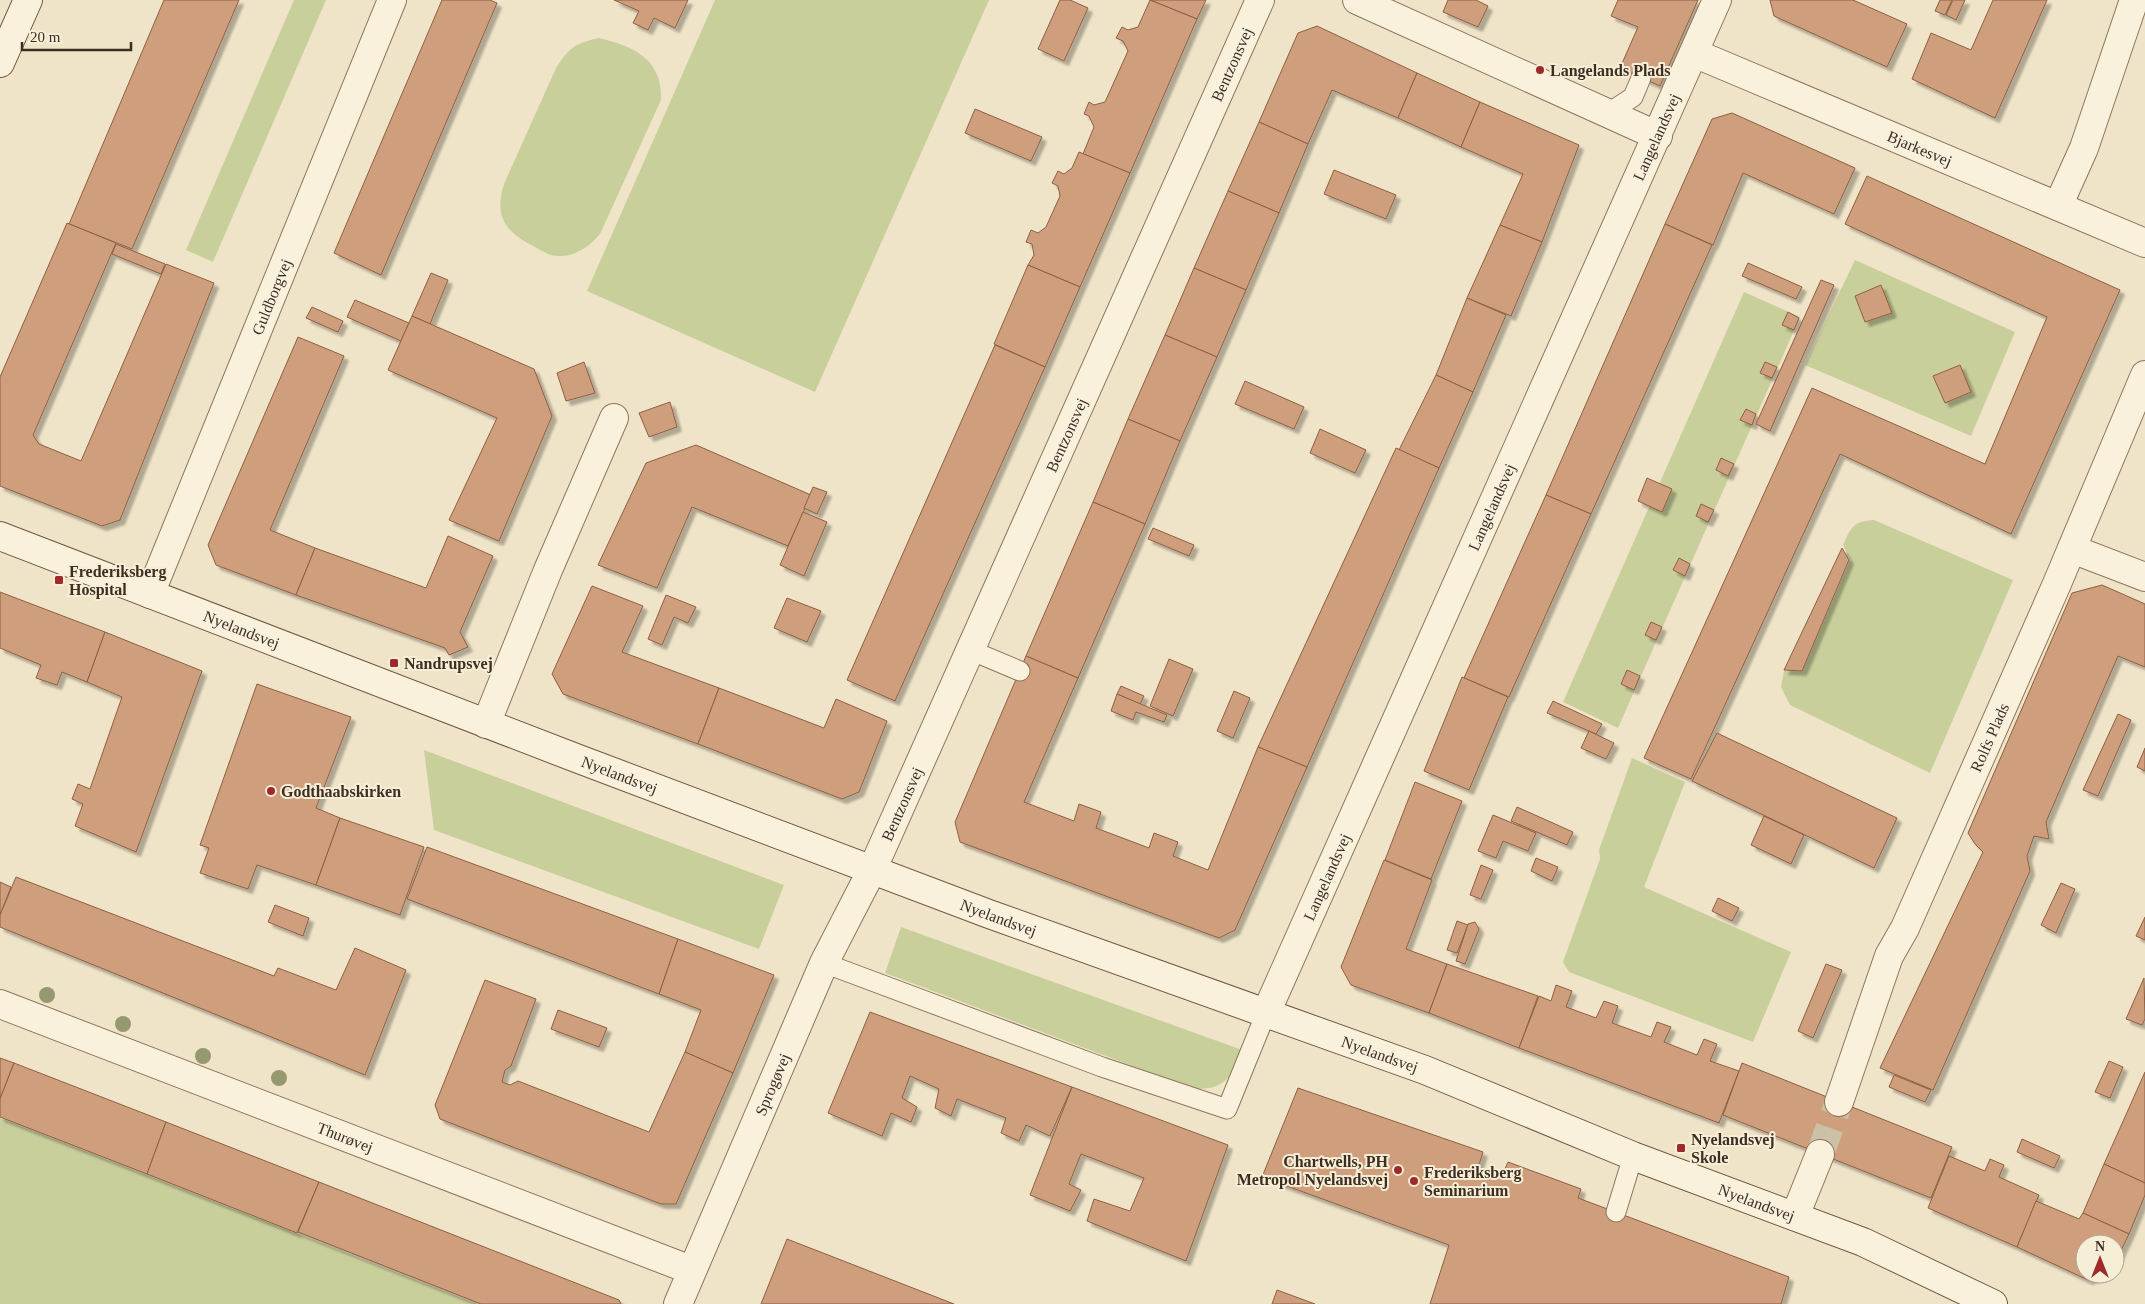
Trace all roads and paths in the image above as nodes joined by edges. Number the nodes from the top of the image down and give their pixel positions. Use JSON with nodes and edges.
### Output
{"nodes":[{"id":1,"x":28,"y":0,"type":"edge"},
{"id":2,"x":392,"y":0,"type":"edge"},
{"id":3,"x":1260,"y":0,"type":"edge"},
{"id":4,"x":1357,"y":0,"type":"edge"},
{"id":5,"x":1717,"y":0,"type":"edge"},
{"id":6,"x":2134,"y":0,"type":"edge"},
{"id":7,"x":1694,"y":53,"type":"junction"},
{"id":8,"x":0,"y":63,"type":"edge"},
{"id":9,"x":1641,"y":78,"type":"dead end"},
{"id":10,"x":1607,"y":114,"type":"junction"},
{"id":11,"x":1658,"y":136,"type":"junction"},
{"id":12,"x":2058,"y":206,"type":"junction"},
{"id":13,"x":2145,"y":244,"type":"edge"},
{"id":14,"x":2145,"y":375,"type":"edge"},
{"id":15,"x":614,"y":418,"type":"dead end"},
{"id":16,"x":0,"y":536,"type":"edge"},
{"id":17,"x":2072,"y":549,"type":"junction"},
{"id":18,"x":2145,"y":577,"type":"edge"},
{"id":19,"x":150,"y":594,"type":"junction"},
{"id":20,"x":970,"y":650,"type":"junction"},
{"id":21,"x":1020,"y":671,"type":"dead end"},
{"id":22,"x":486,"y":724,"type":"junction"},
{"id":23,"x":873,"y":868,"type":"junction"},
{"id":24,"x":824,"y":963,"type":"junction"},
{"id":25,"x":0,"y":1004,"type":"edge"},
{"id":26,"x":1266,"y":1013,"type":"junction"},
{"id":27,"x":1839,"y":1102,"type":"tunnel mouth"},
{"id":28,"x":1820,"y":1154,"type":"tunnel mouth"},
{"id":29,"x":1633,"y":1156,"type":"junction"},
{"id":30,"x":1616,"y":1212,"type":"dead end"},
{"id":31,"x":1795,"y":1216,"type":"junction"},
{"id":32,"x":691,"y":1270,"type":"junction"},
{"id":33,"x":678,"y":1304,"type":"edge"},
{"id":34,"x":1993,"y":1304,"type":"edge"}],
"edges":[{"from":1,"to":8,"type":"street"},
{"from":2,"to":19,"type":"street","name":"Guldborgvej"},
{"from":3,"to":20,"type":"street","name":"Bentzonsvej"},
{"from":4,"to":10,"type":"street"},
{"from":5,"to":7,"type":"street","name":"Langelandsvej"},
{"from":6,"to":12,"type":"street"},
{"from":7,"to":11,"type":"street","name":"Langelandsvej"},
{"from":7,"to":12,"type":"street","name":"Bjarkesvej"},
{"from":9,"to":10,"type":"lane"},
{"from":10,"to":11,"type":"street"},
{"from":11,"to":26,"type":"street","name":"Langelandsvej"},
{"from":12,"to":13,"type":"street","name":"Bjarkesvej"},
{"from":14,"to":17,"type":"street","name":"Rolfs Plads"},
{"from":15,"to":22,"type":"street"},
{"from":16,"to":19,"type":"street","name":"Nyelandsvej"},
{"from":17,"to":18,"type":"street"},
{"from":17,"to":27,"type":"street","name":"Rolfs Plads"},
{"from":19,"to":22,"type":"street","name":"Nyelandsvej"},
{"from":20,"to":21,"type":"lane"},
{"from":20,"to":23,"type":"street","name":"Bentzonsvej"},
{"from":22,"to":23,"type":"street","name":"Nyelandsvej"},
{"from":23,"to":24,"type":"street","name":"Sprogøvej"},
{"from":23,"to":26,"type":"street","name":"Nyelandsvej"},
{"from":24,"to":26,"type":"lane"},
{"from":24,"to":32,"type":"street","name":"Sprogøvej"},
{"from":25,"to":32,"type":"street","name":"Thurøvej"},
{"from":26,"to":29,"type":"street","name":"Nyelandsvej"},
{"from":28,"to":31,"type":"street"},
{"from":29,"to":30,"type":"lane"},
{"from":29,"to":31,"type":"street","name":"Nyelandsvej"},
{"from":31,"to":34,"type":"street","name":"Nyelandsvej"},
{"from":32,"to":33,"type":"street","name":"Sprogøvej"}]}
